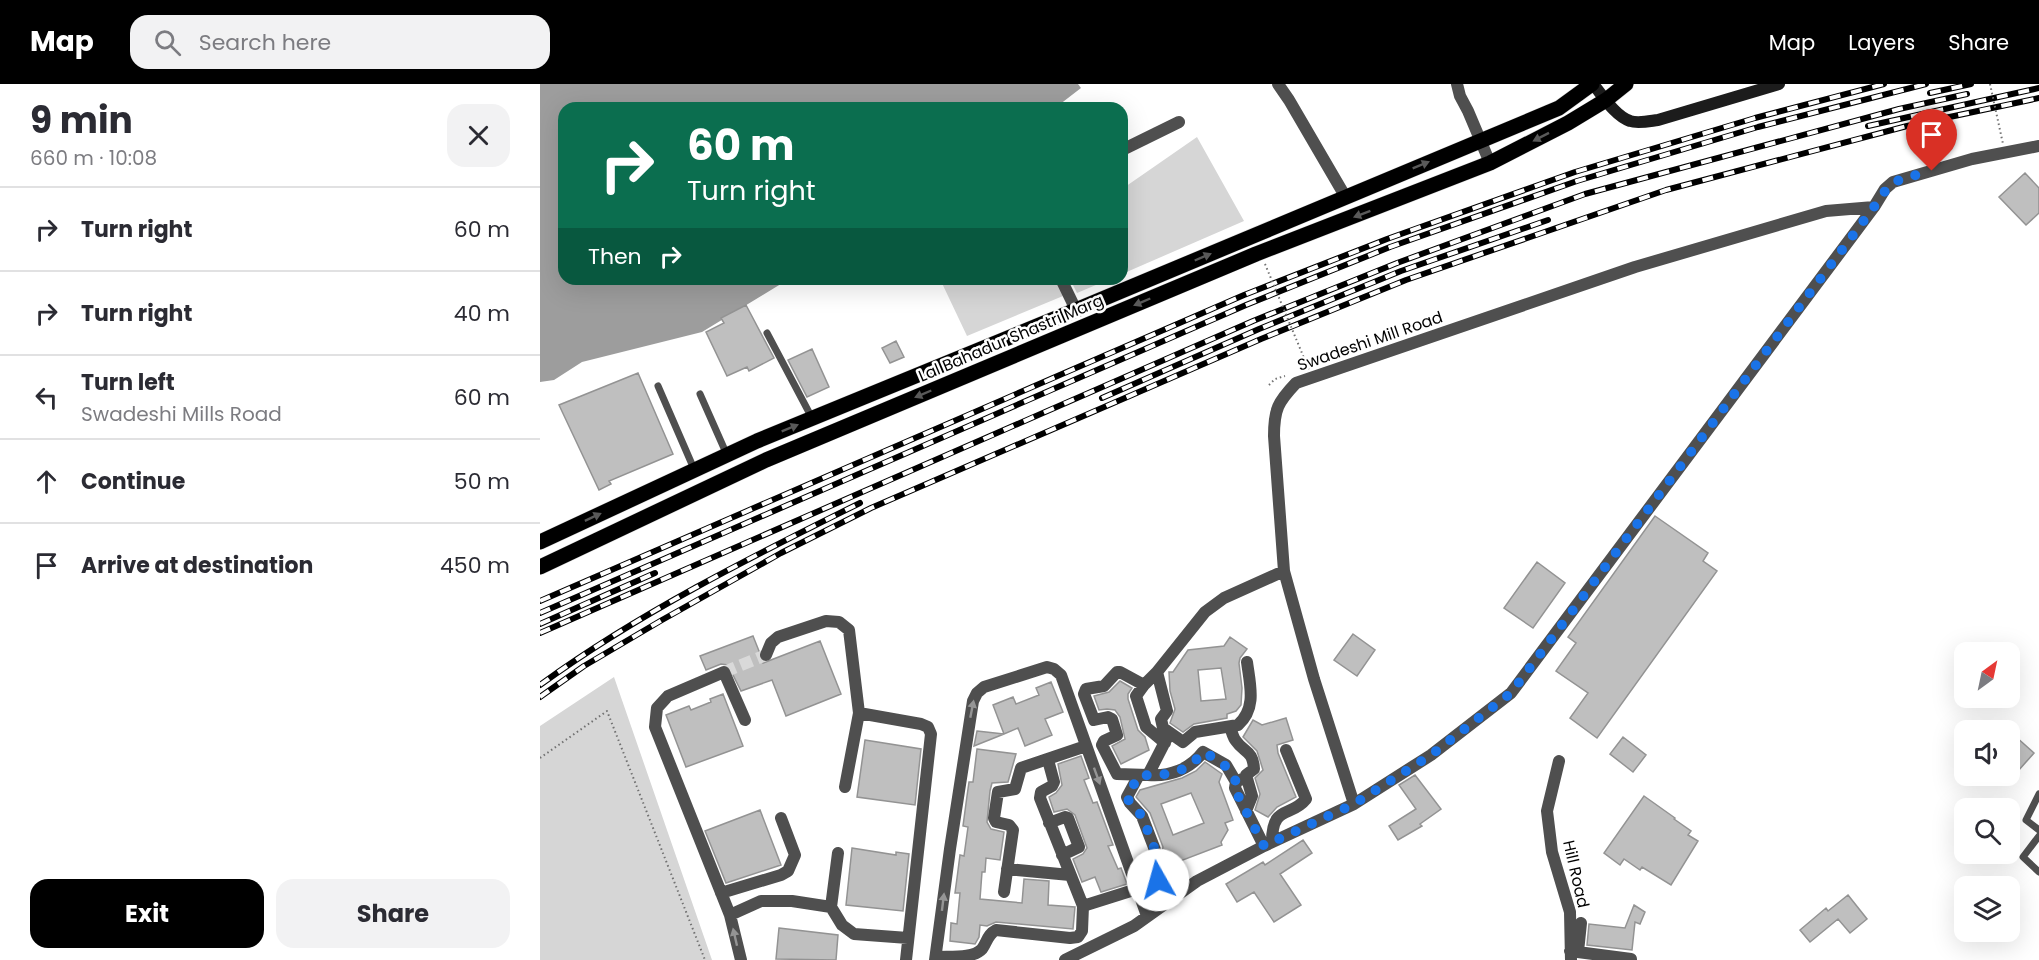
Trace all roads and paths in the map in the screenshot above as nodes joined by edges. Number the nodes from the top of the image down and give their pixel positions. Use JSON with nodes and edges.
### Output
{"nodes":[{"id":1,"x":1278,"y":84,"type":"edge"},
{"id":2,"x":1457,"y":84,"type":"edge"},
{"id":3,"x":1593,"y":84,"type":"edge"},
{"id":4,"x":1626,"y":84,"type":"edge"},
{"id":5,"x":1779,"y":84,"type":"edge"},
{"id":6,"x":1990,"y":84,"type":"edge"},
{"id":7,"x":1606,"y":100,"type":"junction"},
{"id":8,"x":1559,"y":108,"type":"junction"},
{"id":9,"x":1179,"y":122,"type":"dead end"},
{"id":10,"x":1568,"y":123,"type":"junction"},
{"id":11,"x":1481,"y":141,"type":"junction"},
{"id":12,"x":2003,"y":144,"type":"dead end"},
{"id":13,"x":2039,"y":146,"type":"edge"},
{"id":14,"x":1128,"y":147,"type":"edge"},
{"id":15,"x":1490,"y":163,"type":"junction"},
{"id":16,"x":1345,"y":196,"type":"junction"},
{"id":17,"x":1874,"y":207,"type":"junction"},
{"id":18,"x":1265,"y":264,"type":"dead end"},
{"id":19,"x":1160,"y":275,"type":"junction"},
{"id":20,"x":1064,"y":285,"type":"edge"},
{"id":21,"x":1167,"y":292,"type":"junction"},
{"id":22,"x":1076,"y":310,"type":"junction"},
{"id":23,"x":1034,"y":328,"type":"junction"},
{"id":24,"x":767,"y":333,"type":"dead end"},
{"id":25,"x":1040,"y":345,"type":"junction"},
{"id":26,"x":945,"y":364,"type":"junction"},
{"id":27,"x":1309,"y":370,"type":"dead end"},
{"id":28,"x":1275,"y":379,"type":"dead end"},
{"id":29,"x":954,"y":381,"type":"junction"},
{"id":30,"x":1269,"y":384,"type":"dead end"},
{"id":31,"x":658,"y":386,"type":"dead end"},
{"id":32,"x":700,"y":394,"type":"dead end"},
{"id":33,"x":812,"y":419,"type":"junction"},
{"id":34,"x":758,"y":441,"type":"junction"},
{"id":35,"x":727,"y":455,"type":"junction"},
{"id":36,"x":766,"y":460,"type":"junction"},
{"id":37,"x":695,"y":470,"type":"junction"},
{"id":38,"x":540,"y":542,"type":"edge"},
{"id":39,"x":540,"y":567,"type":"edge"},
{"id":40,"x":1284,"y":571,"type":"junction"},
{"id":41,"x":766,"y":655,"type":"tunnel mouth"},
{"id":42,"x":1247,"y":662,"type":"dead end"},
{"id":43,"x":1156,"y":672,"type":"junction"},
{"id":44,"x":1144,"y":685,"type":"junction"},
{"id":45,"x":859,"y":713,"type":"junction"},
{"id":46,"x":745,"y":720,"type":"dead end"},
{"id":47,"x":1230,"y":727,"type":"junction"},
{"id":48,"x":1167,"y":738,"type":"junction"},
{"id":49,"x":1183,"y":742,"type":"junction"},
{"id":50,"x":1086,"y":746,"type":"junction"},
{"id":51,"x":1286,"y":750,"type":"dead end"},
{"id":52,"x":1203,"y":752,"type":"junction"},
{"id":53,"x":540,"y":758,"type":"edge"},
{"id":54,"x":1048,"y":760,"type":"junction"},
{"id":55,"x":1559,"y":761,"type":"dead end"},
{"id":56,"x":1143,"y":775,"type":"junction"},
{"id":57,"x":1241,"y":780,"type":"junction"},
{"id":58,"x":845,"y":787,"type":"dead end"},
{"id":59,"x":2039,"y":794,"type":"edge"},
{"id":60,"x":1354,"y":804,"type":"junction"},
{"id":61,"x":781,"y":818,"type":"dead end"},
{"id":62,"x":1049,"y":823,"type":"junction"},
{"id":63,"x":2039,"y":830,"type":"edge"},
{"id":64,"x":2039,"y":836,"type":"edge"},
{"id":65,"x":1268,"y":844,"type":"junction"},
{"id":66,"x":838,"y":853,"type":"dead end"},
{"id":67,"x":1062,"y":855,"type":"junction"},
{"id":68,"x":1008,"y":869,"type":"junction"},
{"id":69,"x":2039,"y":872,"type":"edge"},
{"id":70,"x":1070,"y":874,"type":"junction"},
{"id":71,"x":1158,"y":880,"type":"dead end"},
{"id":72,"x":1137,"y":889,"type":"junction"},
{"id":73,"x":1004,"y":892,"type":"dead end"},
{"id":74,"x":721,"y":893,"type":"junction"},
{"id":75,"x":1083,"y":906,"type":"junction"},
{"id":76,"x":831,"y":907,"type":"junction"},
{"id":77,"x":730,"y":915,"type":"junction"},
{"id":78,"x":1147,"y":916,"type":"junction"},
{"id":79,"x":1581,"y":923,"type":"dead end"},
{"id":80,"x":908,"y":938,"type":"junction"},
{"id":81,"x":1573,"y":955,"type":"edge"},
{"id":82,"x":936,"y":959,"type":"edge"},
{"id":83,"x":1631,"y":959,"type":"edge"},
{"id":84,"x":705,"y":960,"type":"edge"},
{"id":85,"x":741,"y":960,"type":"edge"},
{"id":86,"x":906,"y":960,"type":"edge"},
{"id":87,"x":1065,"y":960,"type":"edge"}],
"edges":[{"from":1,"to":16,"type":"street"},
{"from":2,"to":11,"type":"street"},
{"from":3,"to":7,"type":"street"},
{"from":3,"to":8,"type":"main road","name":"Lal Bahadur Shastri Marg"},
{"from":4,"to":7,"type":"main road","name":"Lal Bahadur Shastri Marg"},
{"from":5,"to":7,"type":"street"},
{"from":6,"to":12,"type":"path","bridge":true},
{"from":7,"to":10,"type":"main road","name":"Lal Bahadur Shastri Marg"},
{"from":8,"to":10,"type":"main road"},
{"from":8,"to":11,"type":"main road","name":"Lal Bahadur Shastri Marg"},
{"from":9,"to":14,"type":"street"},
{"from":10,"to":15,"type":"main road","name":"Lal Bahadur Shastri Marg","one_way":true},
{"from":11,"to":15,"type":"street"},
{"from":16,"to":11,"type":"main road","name":"Lal Bahadur Shastri Marg","one_way":true},
{"from":13,"to":17,"type":"street"},
{"from":15,"to":21,"type":"main road","name":"Lal Bahadur Shastri Marg","one_way":true},
{"from":19,"to":16,"type":"main road","name":"Lal Bahadur Shastri Marg","one_way":true},
{"from":17,"to":40,"type":"street","name":"Swadeshi Mill Road"},
{"from":17,"to":60,"type":"street"},
{"from":18,"to":27,"type":"path","bridge":true},
{"from":19,"to":21,"type":"main road"},
{"from":19,"to":22,"type":"main road","name":"Lal Bahadur Shastri Marg"},
{"from":20,"to":22,"type":"street"},
{"from":21,"to":25,"type":"main road","name":"Lal Bahadur Shastri Marg","one_way":true},
{"from":22,"to":23,"type":"main road","name":"Lal Bahadur Shastri Marg"},
{"from":23,"to":25,"type":"main road"},
{"from":23,"to":26,"type":"main road","name":"Lal Bahadur Shastri Marg"},
{"from":24,"to":33,"type":"lane"},
{"from":25,"to":29,"type":"main road","name":"Lal Bahadur Shastri Marg"},
{"from":26,"to":29,"type":"main road"},
{"from":26,"to":33,"type":"main road","name":"Lal Bahadur Shastri Marg"},
{"from":28,"to":30,"type":"path"},
{"from":29,"to":36,"type":"main road","name":"Lal Bahadur Shastri Marg","one_way":true},
{"from":31,"to":37,"type":"lane"},
{"from":32,"to":35,"type":"lane"},
{"from":34,"to":33,"type":"main road","name":"Lal Bahadur Shastri Marg","one_way":true},
{"from":34,"to":35,"type":"main road","name":"Lal Bahadur Shastri Marg"},
{"from":34,"to":36,"type":"main road"},
{"from":35,"to":37,"type":"main road","name":"Lal Bahadur Shastri Marg"},
{"from":36,"to":39,"type":"main road","name":"Lal Bahadur Shastri Marg"},
{"from":38,"to":37,"type":"main road","name":"Lal Bahadur Shastri Marg","one_way":true},
{"from":40,"to":43,"type":"street"},
{"from":40,"to":60,"type":"street","name":"Swadeshi Mill Road"},
{"from":41,"to":45,"type":"street"},
{"from":42,"to":47,"type":"street"},
{"from":43,"to":44,"type":"street"},
{"from":43,"to":48,"type":"street"},
{"from":44,"to":48,"type":"street"},
{"from":44,"to":56,"type":"street"},
{"from":45,"to":58,"type":"street"},
{"from":45,"to":80,"type":"street"},
{"from":46,"to":74,"type":"street"},
{"from":47,"to":49,"type":"street"},
{"from":47,"to":57,"type":"street"},
{"from":48,"to":49,"type":"street"},
{"from":48,"to":56,"type":"street"},
{"from":49,"to":52,"type":"street"},
{"from":50,"to":54,"type":"street"},
{"from":50,"to":72,"type":"street","one_way":true},
{"from":82,"to":50,"type":"street","one_way":true},
{"from":51,"to":65,"type":"street"},
{"from":52,"to":56,"type":"street"},
{"from":52,"to":57,"type":"street"},
{"from":53,"to":84,"type":"path"},
{"from":54,"to":62,"type":"street"},
{"from":54,"to":68,"type":"street"},
{"from":55,"to":81,"type":"street","name":"Hill Road"},
{"from":56,"to":71,"type":"street"},
{"from":57,"to":65,"type":"street"},
{"from":59,"to":63,"type":"lane"},
{"from":60,"to":65,"type":"street"},
{"from":61,"to":74,"type":"street"},
{"from":62,"to":67,"type":"street"},
{"from":62,"to":67,"type":"street"},
{"from":64,"to":69,"type":"lane"},
{"from":65,"to":78,"type":"street"},
{"from":66,"to":76,"type":"street"},
{"from":67,"to":70,"type":"street"},
{"from":68,"to":70,"type":"street"},
{"from":68,"to":73,"type":"street"},
{"from":70,"to":75,"type":"street"},
{"from":72,"to":75,"type":"street"},
{"from":72,"to":78,"type":"street"},
{"from":74,"to":77,"type":"street"},
{"from":75,"to":82,"type":"street"},
{"from":76,"to":77,"type":"street"},
{"from":76,"to":80,"type":"street"},
{"from":85,"to":77,"type":"street","one_way":true},
{"from":78,"to":87,"type":"street"},
{"from":79,"to":81,"type":"street"},
{"from":80,"to":86,"type":"street"},
{"from":81,"to":83,"type":"street"}]}
